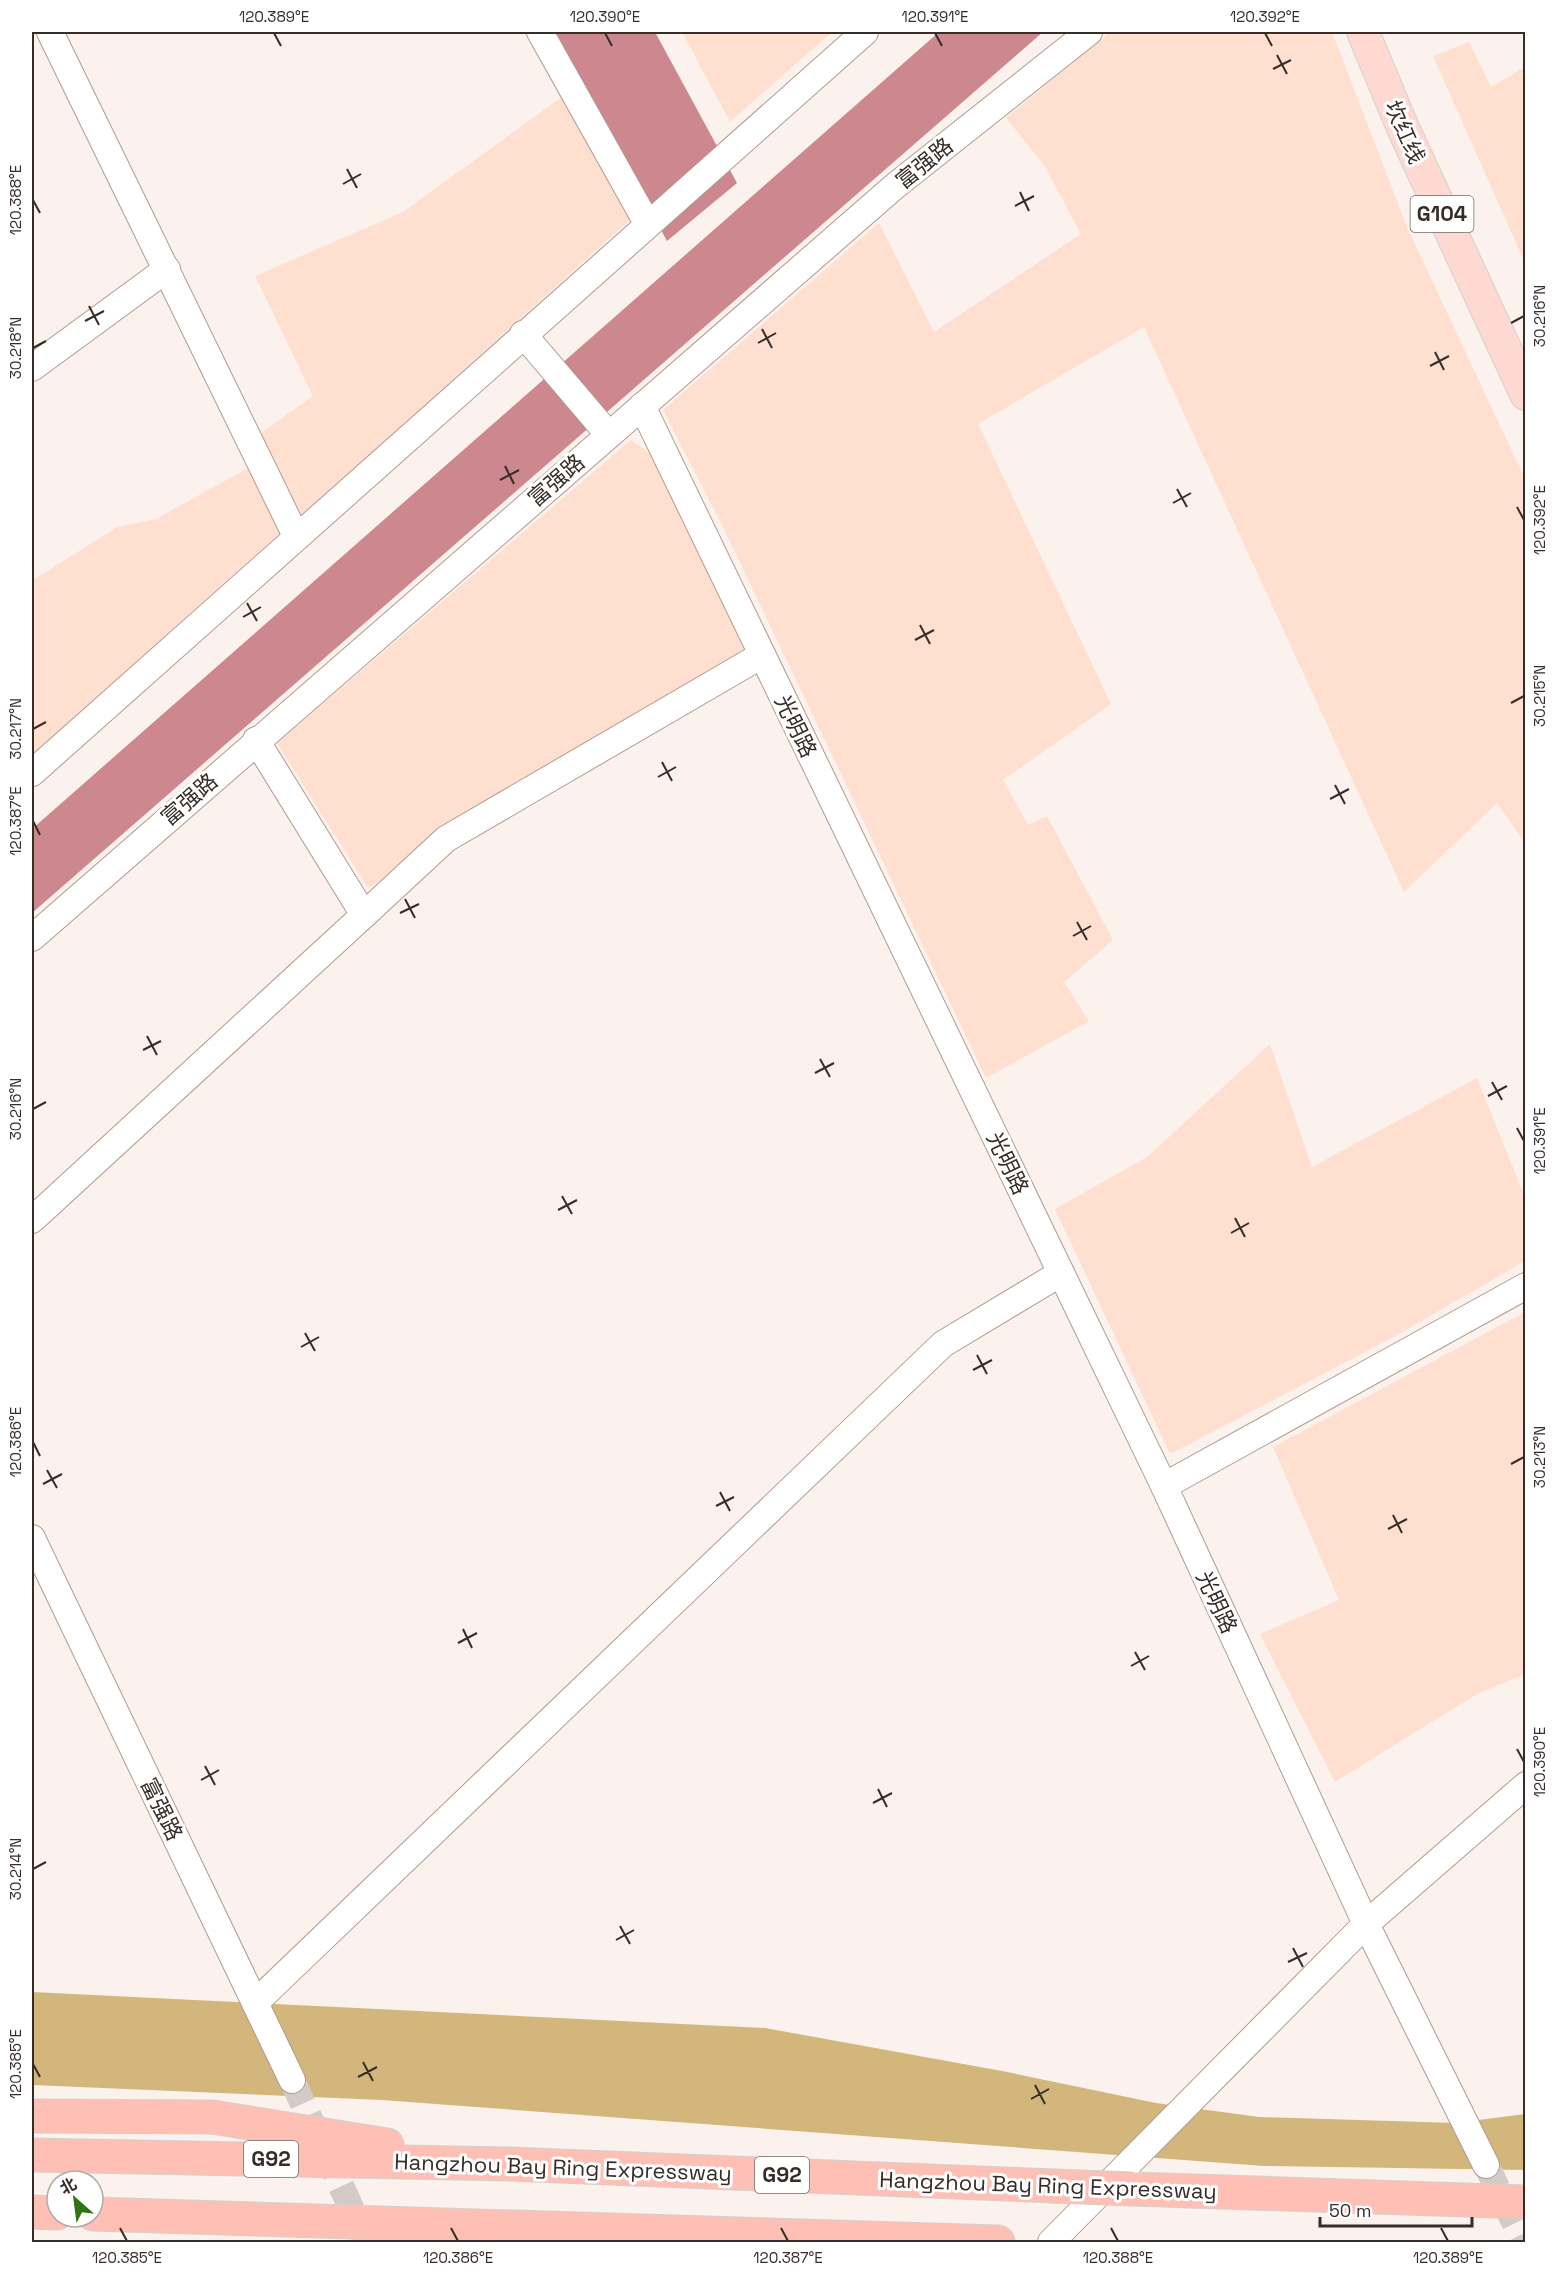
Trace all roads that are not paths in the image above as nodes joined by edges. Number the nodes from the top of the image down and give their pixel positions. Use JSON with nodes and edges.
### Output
{"nodes":[{"id":1,"x":50,"y":32,"type":"edge"},
{"id":2,"x":540,"y":32,"type":"edge"},
{"id":3,"x":865,"y":32,"type":"edge"},
{"id":4,"x":1089,"y":32,"type":"edge"},
{"id":5,"x":1363,"y":32,"type":"edge"},
{"id":6,"x":649,"y":221,"type":"junction"},
{"id":7,"x":167,"y":269,"type":"junction"},
{"id":8,"x":523,"y":334,"type":"junction"},
{"id":9,"x":32,"y":368,"type":"edge"},
{"id":10,"x":1526,"y":394,"type":"edge"},
{"id":11,"x":642,"y":406,"type":"junction"},
{"id":12,"x":605,"y":430,"type":"junction"},
{"id":13,"x":296,"y":536,"type":"junction"},
{"id":14,"x":762,"y":655,"type":"junction"},
{"id":15,"x":256,"y":740,"type":"junction"},
{"id":16,"x":32,"y":773,"type":"edge"},
{"id":17,"x":364,"y":915,"type":"junction"},
{"id":18,"x":32,"y":938,"type":"edge"},
{"id":19,"x":32,"y":1220,"type":"edge"},
{"id":20,"x":1061,"y":1273,"type":"junction"},
{"id":21,"x":1526,"y":1286,"type":"edge"},
{"id":22,"x":1164,"y":1486,"type":"junction"},
{"id":23,"x":32,"y":1538,"type":"edge"},
{"id":24,"x":1526,"y":1785,"type":"edge"},
{"id":25,"x":1366,"y":1924,"type":"junction"},
{"id":26,"x":255,"y":2003,"type":"junction"},
{"id":27,"x":292,"y":2080,"type":"tunnel mouth"},
{"id":28,"x":32,"y":2116,"type":"edge"},
{"id":29,"x":32,"y":2155,"type":"edge"},
{"id":30,"x":510,"y":2164,"type":"junction"},
{"id":31,"x":1486,"y":2165,"type":"tunnel mouth"},
{"id":32,"x":1526,"y":2202,"type":"edge"},
{"id":33,"x":105,"y":2214,"type":"edge"},
{"id":34,"x":994,"y":2242,"type":"edge"},
{"id":35,"x":998,"y":2242,"type":"edge"},
{"id":36,"x":1051,"y":2242,"type":"edge"}],
"edges":[{"from":1,"to":7,"type":"street"},
{"from":2,"to":6,"type":"street"},
{"from":3,"to":6,"type":"street"},
{"from":4,"to":11,"type":"street","name":"富强路"},
{"from":5,"to":10,"type":"main road","name":"坎红线","number":"G104"},
{"from":6,"to":8,"type":"street"},
{"from":7,"to":9,"type":"street"},
{"from":7,"to":13,"type":"street"},
{"from":8,"to":12,"type":"street"},
{"from":8,"to":13,"type":"street"},
{"from":11,"to":12,"type":"street","name":"富强路"},
{"from":11,"to":14,"type":"street","name":"光明路"},
{"from":12,"to":15,"type":"street","name":"富强路"},
{"from":13,"to":16,"type":"street"},
{"from":14,"to":17,"type":"street"},
{"from":14,"to":20,"type":"street","name":"光明路"},
{"from":15,"to":17,"type":"street"},
{"from":15,"to":18,"type":"street","name":"富强路"},
{"from":17,"to":19,"type":"street"},
{"from":20,"to":22,"type":"street","name":"光明路"},
{"from":20,"to":26,"type":"street"},
{"from":21,"to":22,"type":"street"},
{"from":22,"to":25,"type":"street","name":"光明路"},
{"from":23,"to":26,"type":"street","name":"富强路"},
{"from":24,"to":25,"type":"street"},
{"from":25,"to":31,"type":"street","name":"光明路"},
{"from":25,"to":36,"type":"street"},
{"from":26,"to":27,"type":"street","name":"富强路"},
{"from":28,"to":30,"type":"highway"},
{"from":29,"to":30,"type":"highway","name":"Hangzhou Bay Ring Expressway","number":"G92"},
{"from":30,"to":32,"type":"highway","name":"Hangzhou Bay Ring Expressway","number":"G92","bridge":true},
{"from":33,"to":34,"type":"highway"},
{"from":34,"to":35,"type":"highway"}]}
